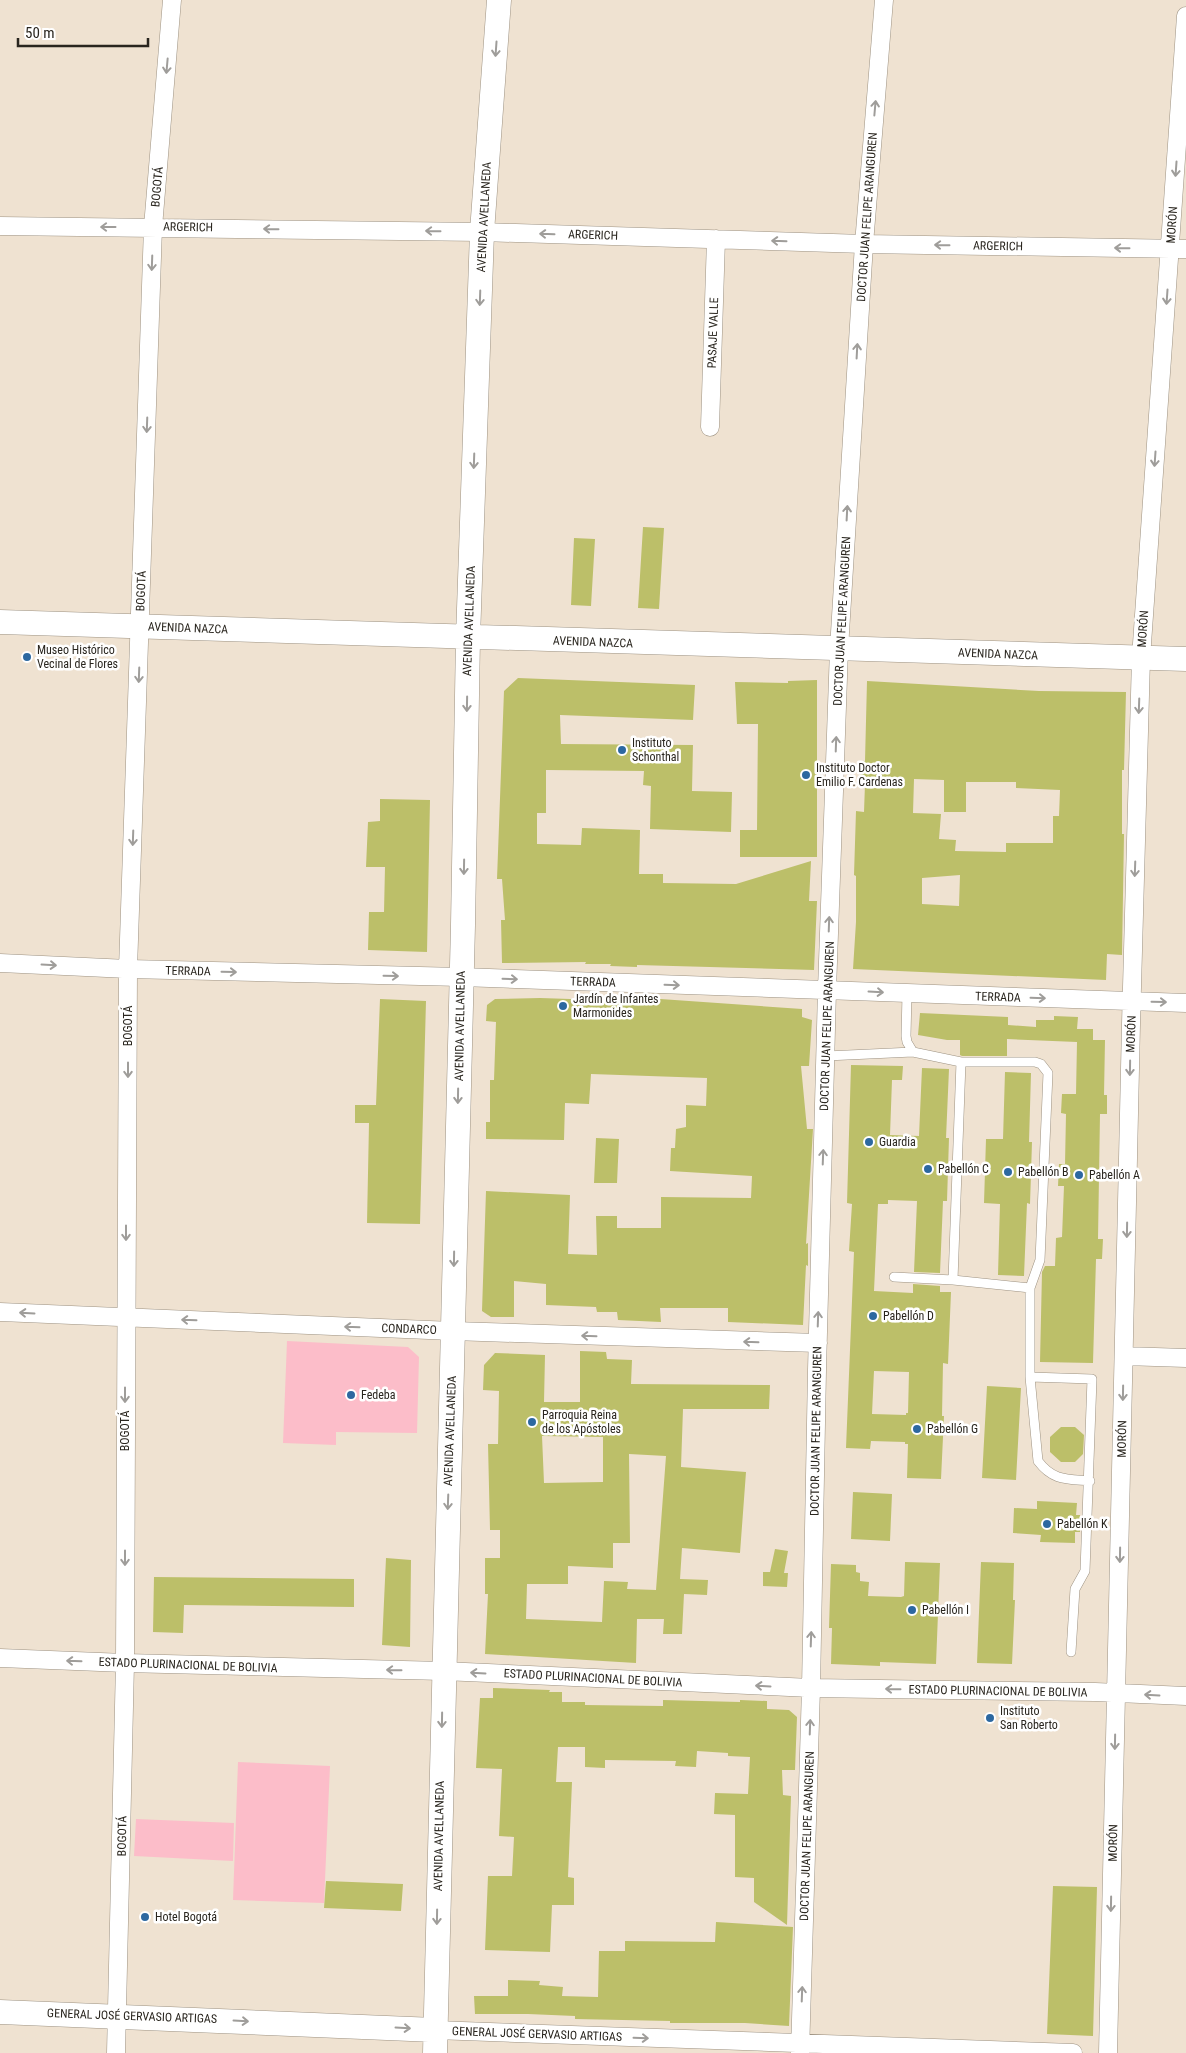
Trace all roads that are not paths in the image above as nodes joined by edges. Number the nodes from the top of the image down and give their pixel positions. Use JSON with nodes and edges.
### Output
{"nodes":[{"id":1,"x":172,"y":0,"type":"edge"},
{"id":2,"x":499,"y":0,"type":"edge"},
{"id":3,"x":884,"y":0,"type":"edge"},
{"id":4,"x":1186,"y":16,"type":"edge"},
{"id":5,"x":0,"y":226,"type":"edge"},
{"id":6,"x":153,"y":227,"type":"junction"},
{"id":7,"x":482,"y":232,"type":"junction"},
{"id":8,"x":716,"y":239,"type":"junction"},
{"id":9,"x":864,"y":244,"type":"junction"},
{"id":10,"x":1178,"y":249,"type":"edge"},
{"id":11,"x":710,"y":427,"type":"dead end"},
{"id":12,"x":0,"y":622,"type":"edge"},
{"id":13,"x":140,"y":627,"type":"junction"},
{"id":14,"x":468,"y":638,"type":"junction"},
{"id":15,"x":839,"y":649,"type":"junction"},
{"id":16,"x":1141,"y":658,"type":"junction"},
{"id":17,"x":1186,"y":659,"type":"edge"},
{"id":18,"x":0,"y":963,"type":"edge"},
{"id":19,"x":128,"y":969,"type":"junction"},
{"id":20,"x":461,"y":978,"type":"junction"},
{"id":21,"x":827,"y":990,"type":"junction"},
{"id":22,"x":907,"y":994,"type":"junction"},
{"id":23,"x":1132,"y":1002,"type":"junction"},
{"id":24,"x":1186,"y":1003,"type":"edge"},
{"id":25,"x":913,"y":1052,"type":"junction"},
{"id":26,"x":826,"y":1056,"type":"junction"},
{"id":27,"x":961,"y":1062,"type":"junction"},
{"id":28,"x":894,"y":1277,"type":"dead end"},
{"id":29,"x":953,"y":1280,"type":"junction"},
{"id":30,"x":1030,"y":1288,"type":"junction"},
{"id":31,"x":0,"y":1312,"type":"edge"},
{"id":32,"x":126,"y":1318,"type":"junction"},
{"id":33,"x":453,"y":1331,"type":"junction"},
{"id":34,"x":818,"y":1343,"type":"junction"},
{"id":35,"x":1124,"y":1356,"type":"junction"},
{"id":36,"x":1186,"y":1358,"type":"edge"},
{"id":37,"x":1030,"y":1377,"type":"junction"},
{"id":38,"x":1090,"y":1481,"type":"junction"},
{"id":39,"x":1071,"y":1652,"type":"dead end"},
{"id":40,"x":0,"y":1658,"type":"edge"},
{"id":41,"x":125,"y":1664,"type":"junction"},
{"id":42,"x":443,"y":1671,"type":"junction"},
{"id":43,"x":812,"y":1688,"type":"junction"},
{"id":44,"x":1117,"y":1693,"type":"junction"},
{"id":45,"x":1186,"y":1696,"type":"edge"},
{"id":46,"x":0,"y":2012,"type":"edge"},
{"id":47,"x":118,"y":2015,"type":"junction"},
{"id":48,"x":435,"y":2041,"type":"edge"},
{"id":49,"x":800,"y":2048,"type":"edge"},
{"id":50,"x":116,"y":2053,"type":"edge"},
{"id":51,"x":1073,"y":2053,"type":"edge"},
{"id":52,"x":1108,"y":2053,"type":"edge"}],
"edges":[{"from":1,"to":6,"type":"street","name":"BOGOTÁ","one_way":true},
{"from":2,"to":7,"type":"main road","name":"AVENIDA AVELLANEDA","one_way":true},
{"from":9,"to":3,"type":"street","name":"DOCTOR JUAN FELIPE ARANGUREN","one_way":true},
{"from":4,"to":10,"type":"street","name":"MORÓN","one_way":true},
{"from":6,"to":5,"type":"street","name":"ARGERICH","one_way":true},
{"from":7,"to":6,"type":"street","name":"ARGERICH","one_way":true},
{"from":6,"to":13,"type":"street","name":"BOGOTÁ","one_way":true},
{"from":8,"to":7,"type":"street","name":"ARGERICH","one_way":true},
{"from":7,"to":14,"type":"main road","name":"AVENIDA AVELLANEDA","one_way":true},
{"from":9,"to":8,"type":"street","name":"ARGERICH","one_way":true},
{"from":8,"to":11,"type":"street","name":"PASAJE VALLE"},
{"from":10,"to":9,"type":"street","name":"ARGERICH","one_way":true},
{"from":15,"to":9,"type":"street","name":"DOCTOR JUAN FELIPE ARANGUREN","one_way":true},
{"from":10,"to":16,"type":"street","name":"MORÓN","one_way":true},
{"from":12,"to":13,"type":"main road","name":"AVENIDA NAZCA"},
{"from":13,"to":14,"type":"main road","name":"AVENIDA NAZCA"},
{"from":13,"to":19,"type":"street","name":"BOGOTÁ","one_way":true},
{"from":14,"to":15,"type":"main road","name":"AVENIDA NAZCA"},
{"from":14,"to":20,"type":"main road","name":"AVENIDA AVELLANEDA","one_way":true},
{"from":15,"to":16,"type":"main road","name":"AVENIDA NAZCA"},
{"from":21,"to":15,"type":"street","name":"DOCTOR JUAN FELIPE ARANGUREN","one_way":true},
{"from":16,"to":17,"type":"main road","name":"AVENIDA NAZCA"},
{"from":16,"to":23,"type":"street","name":"MORÓN","one_way":true},
{"from":18,"to":19,"type":"street","name":"TERRADA","one_way":true},
{"from":19,"to":20,"type":"street","name":"TERRADA","one_way":true},
{"from":19,"to":32,"type":"street","name":"BOGOTÁ","one_way":true},
{"from":20,"to":21,"type":"street","name":"TERRADA","one_way":true},
{"from":20,"to":33,"type":"main road","name":"AVENIDA AVELLANEDA","one_way":true},
{"from":21,"to":22,"type":"street","name":"TERRADA","one_way":true},
{"from":21,"to":26,"type":"street","name":"DOCTOR JUAN FELIPE ARANGUREN"},
{"from":22,"to":23,"type":"street","name":"TERRADA","one_way":true},
{"from":22,"to":25,"type":"lane"},
{"from":23,"to":24,"type":"street","name":"TERRADA","one_way":true},
{"from":23,"to":35,"type":"street","name":"MORÓN","one_way":true},
{"from":25,"to":26,"type":"lane"},
{"from":25,"to":27,"type":"lane"},
{"from":34,"to":26,"type":"street","name":"DOCTOR JUAN FELIPE ARANGUREN","one_way":true},
{"from":27,"to":29,"type":"lane"},
{"from":27,"to":30,"type":"lane"},
{"from":28,"to":29,"type":"lane"},
{"from":29,"to":30,"type":"lane"},
{"from":30,"to":37,"type":"lane"},
{"from":32,"to":31,"type":"street","name":"CONDARCO","one_way":true},
{"from":33,"to":32,"type":"street","name":"CONDARCO","one_way":true},
{"from":32,"to":41,"type":"street","name":"BOGOTÁ","one_way":true},
{"from":34,"to":33,"type":"street","name":"CONDARCO","one_way":true},
{"from":33,"to":42,"type":"main road","name":"AVENIDA AVELLANEDA","one_way":true},
{"from":43,"to":34,"type":"street","name":"DOCTOR JUAN FELIPE ARANGUREN","one_way":true},
{"from":35,"to":36,"type":"street"},
{"from":35,"to":44,"type":"street","name":"MORÓN","one_way":true},
{"from":37,"to":38,"type":"lane"},
{"from":37,"to":38,"type":"lane"},
{"from":38,"to":39,"type":"lane"},
{"from":41,"to":40,"type":"street","name":"ESTADO PLURINACIONAL DE BOLIVIA","one_way":true},
{"from":42,"to":41,"type":"street","name":"ESTADO PLURINACIONAL DE BOLIVIA","one_way":true},
{"from":41,"to":47,"type":"street","name":"BOGOTÁ"},
{"from":43,"to":42,"type":"street","name":"ESTADO PLURINACIONAL DE BOLIVIA","one_way":true},
{"from":42,"to":48,"type":"main road","name":"AVENIDA AVELLANEDA","one_way":true},
{"from":44,"to":43,"type":"street","name":"ESTADO PLURINACIONAL DE BOLIVIA","one_way":true},
{"from":49,"to":43,"type":"street","name":"DOCTOR JUAN FELIPE ARANGUREN","one_way":true},
{"from":45,"to":44,"type":"street","name":"ESTADO PLURINACIONAL DE BOLIVIA","one_way":true},
{"from":44,"to":52,"type":"street","name":"MORÓN","one_way":true},
{"from":46,"to":47,"type":"main road","name":"GENERAL JOSÉ GERVASIO ARTIGAS"},
{"from":47,"to":48,"type":"main road","name":"GENERAL JOSÉ GERVASIO ARTIGAS","one_way":true},
{"from":47,"to":50,"type":"street","name":"BOGOTÁ"},
{"from":48,"to":49,"type":"street","name":"GENERAL JOSÉ GERVASIO ARTIGAS","one_way":true},
{"from":49,"to":51,"type":"street","name":"GENERAL JOSÉ GERVASIO ARTIGAS"}]}
